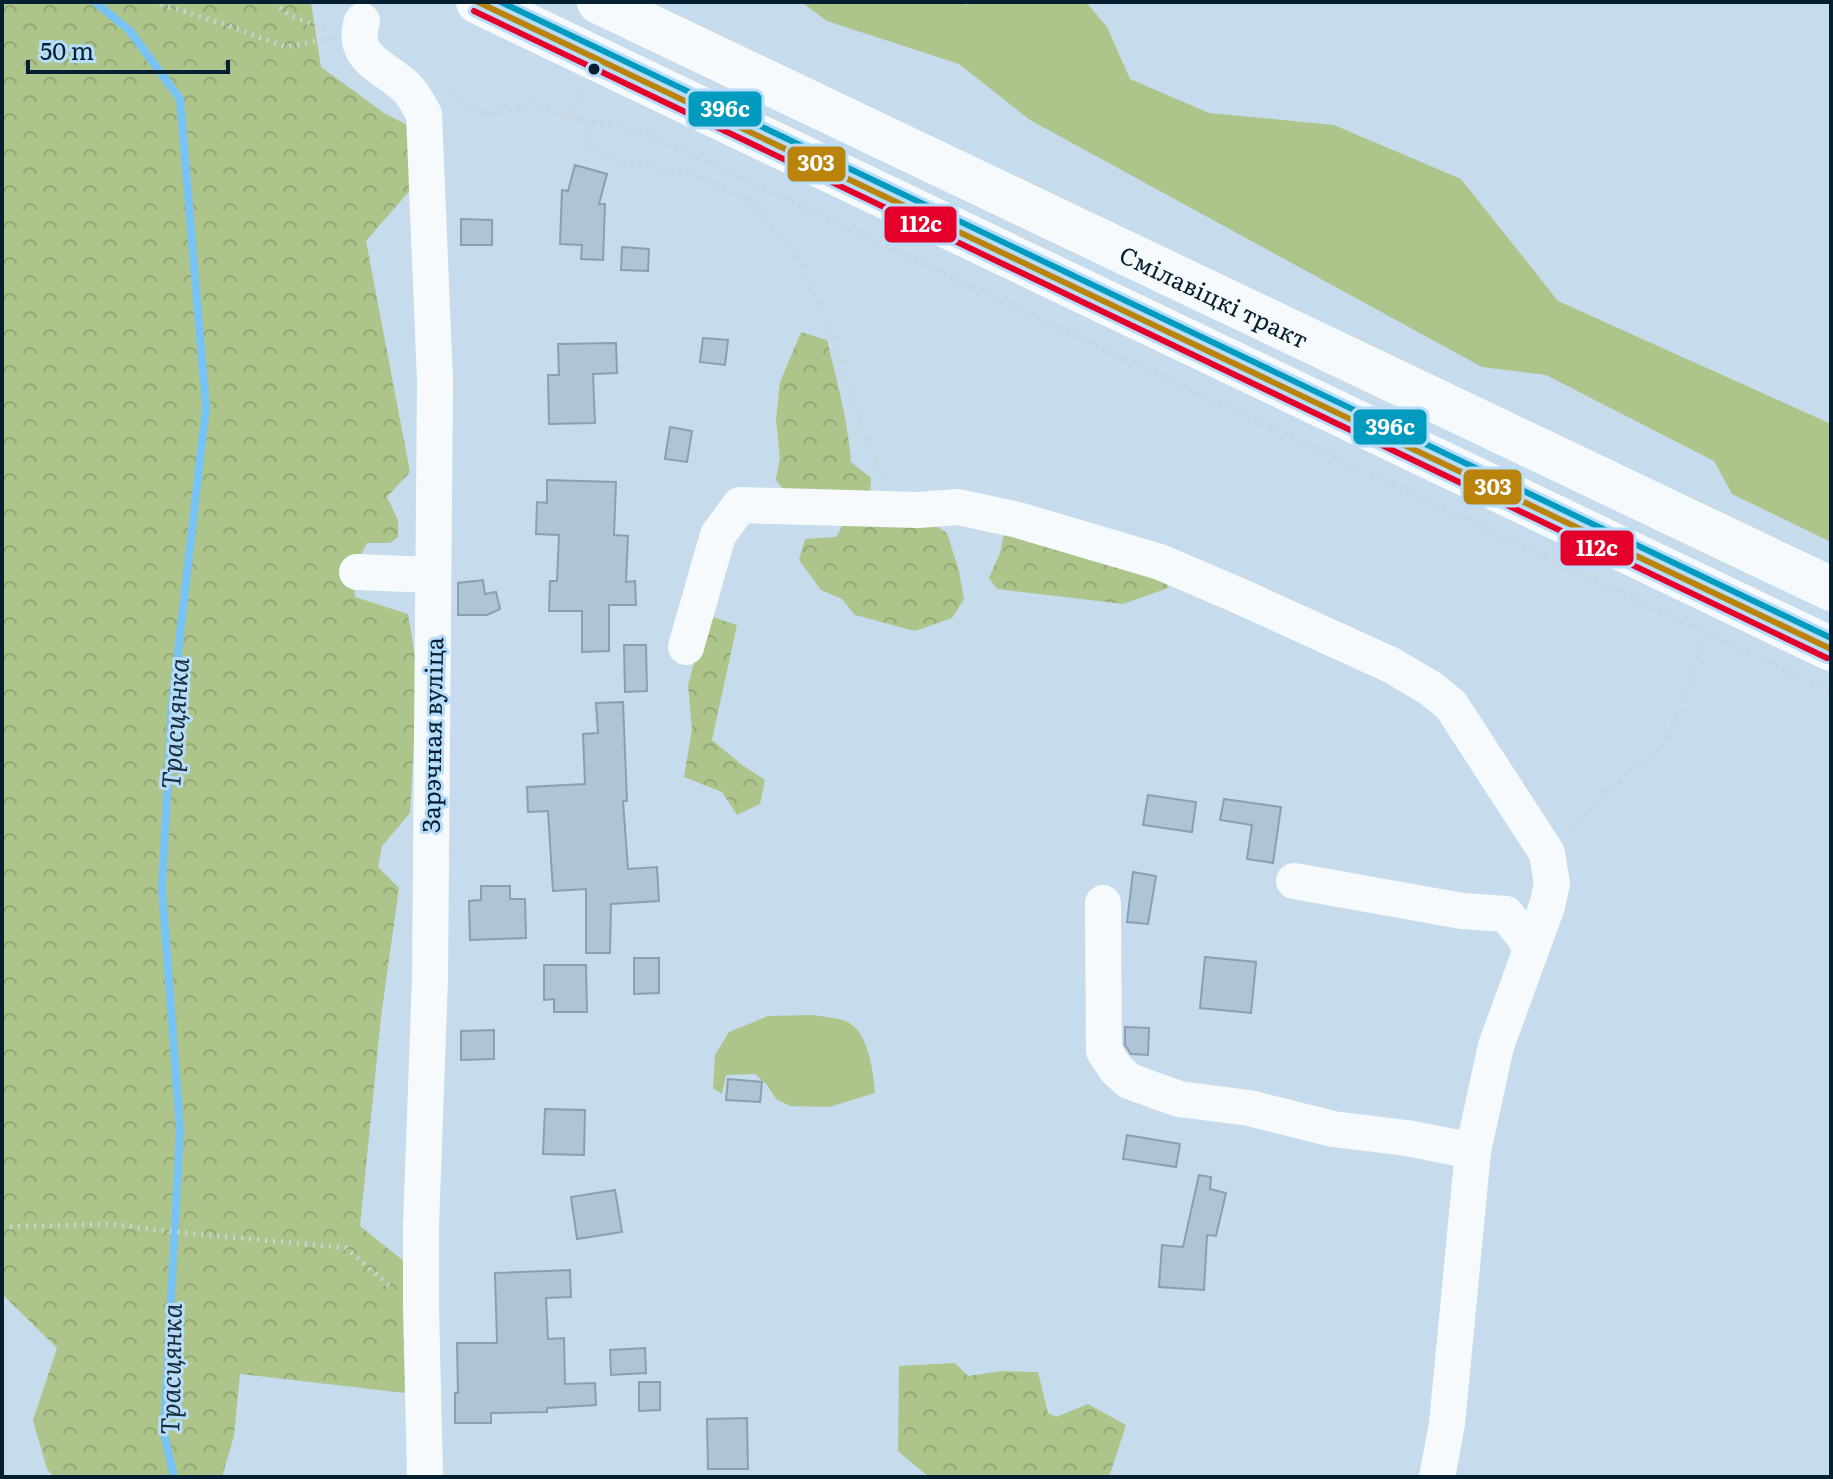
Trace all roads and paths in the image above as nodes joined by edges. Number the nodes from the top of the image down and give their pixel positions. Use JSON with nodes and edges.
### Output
{"nodes":[{"id":1,"x":153,"y":2,"type":"edge"},
{"id":2,"x":274,"y":2,"type":"edge"},
{"id":3,"x":478,"y":2,"type":"edge"},
{"id":4,"x":599,"y":2,"type":"edge"},
{"id":5,"x":362,"y":21,"type":"dead end"},
{"id":6,"x":447,"y":93,"type":"dead end"},
{"id":7,"x":590,"y":122,"type":"junction"},
{"id":8,"x":918,"y":510,"type":"junction"},
{"id":9,"x":357,"y":572,"type":"dead end"},
{"id":10,"x":433,"y":575,"type":"junction"},
{"id":11,"x":1831,"y":589,"type":"edge"},
{"id":12,"x":1706,"y":633,"type":"junction"},
{"id":13,"x":686,"y":647,"type":"dead end"},
{"id":14,"x":1831,"y":649,"type":"edge"},
{"id":15,"x":1831,"y":692,"type":"edge"},
{"id":16,"x":1547,"y":853,"type":"junction"},
{"id":17,"x":1294,"y":881,"type":"dead end"},
{"id":18,"x":1103,"y":903,"type":"dead end"},
{"id":19,"x":1530,"y":951,"type":"junction"},
{"id":20,"x":1473,"y":1151,"type":"junction"},
{"id":21,"x":2,"y":1227,"type":"edge"},
{"id":22,"x":421,"y":1308,"type":"junction"},
{"id":23,"x":425,"y":1477,"type":"edge"},
{"id":24,"x":1437,"y":1477,"type":"edge"}],
"edges":[{"from":1,"to":2,"type":"path"},
{"from":3,"to":14,"type":"highway"},
{"from":4,"to":11,"type":"highway","name":"Смілавіцкі тракт"},
{"from":5,"to":10,"type":"street","name":"Зарэчная вуліца"},
{"from":6,"to":7,"type":"path"},
{"from":7,"to":8,"type":"path"},
{"from":7,"to":12,"type":"path"},
{"from":8,"to":13,"type":"street"},
{"from":8,"to":16,"type":"street"},
{"from":9,"to":10,"type":"street"},
{"from":10,"to":22,"type":"street","name":"Зарэчная вуліца"},
{"from":12,"to":15,"type":"path"},
{"from":12,"to":16,"type":"path"},
{"from":16,"to":19,"type":"street"},
{"from":17,"to":19,"type":"street"},
{"from":18,"to":20,"type":"street"},
{"from":19,"to":20,"type":"street"},
{"from":20,"to":24,"type":"street"},
{"from":21,"to":22,"type":"path"},
{"from":22,"to":23,"type":"street","name":"Зарэчная вуліца"}]}
